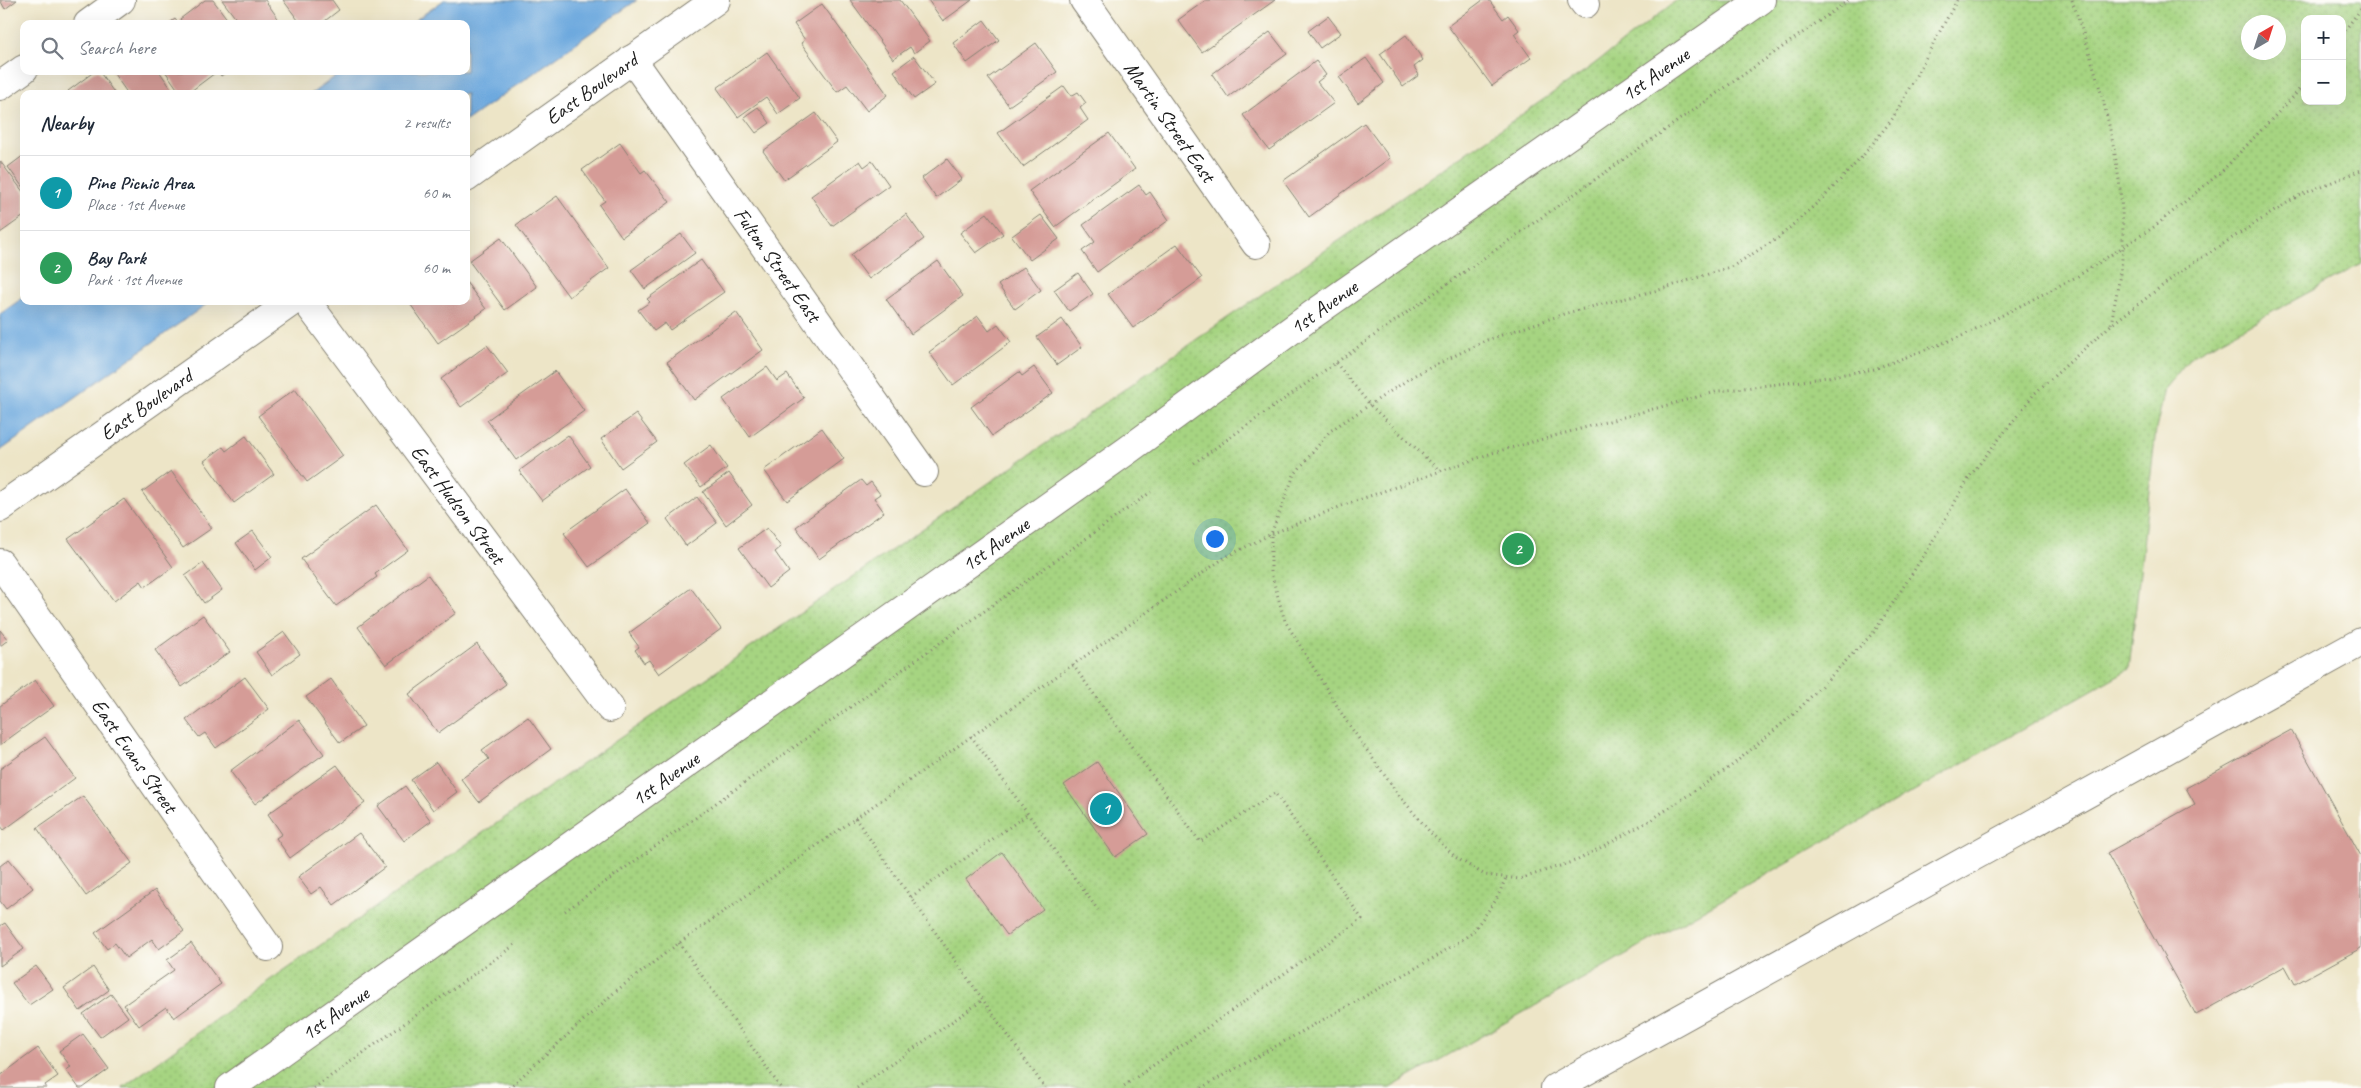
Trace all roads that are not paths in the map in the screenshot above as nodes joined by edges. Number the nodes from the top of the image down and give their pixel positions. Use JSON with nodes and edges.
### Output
{"nodes":[{"id":1,"x":716,"y":0,"type":"edge"},
{"id":2,"x":1084,"y":0,"type":"edge"},
{"id":3,"x":1761,"y":0,"type":"edge"},
{"id":4,"x":632,"y":59,"type":"junction"},
{"id":5,"x":20,"y":72,"type":"edge"},
{"id":6,"x":0,"y":86,"type":"edge"},
{"id":7,"x":470,"y":175,"type":"edge"},
{"id":8,"x":1256,"y":244,"type":"dead end"},
{"id":9,"x":287,"y":305,"type":"edge"},
{"id":10,"x":309,"y":305,"type":"edge"},
{"id":11,"x":924,"y":472,"type":"dead end"},
{"id":12,"x":0,"y":508,"type":"edge"},
{"id":13,"x":0,"y":563,"type":"edge"},
{"id":14,"x":2361,"y":642,"type":"edge"},
{"id":15,"x":610,"y":708,"type":"dead end"},
{"id":16,"x":268,"y":947,"type":"dead end"},
{"id":17,"x":230,"y":1088,"type":"edge"},
{"id":18,"x":1555,"y":1088,"type":"edge"}],
"edges":[{"from":1,"to":4,"type":"street","name":"East Boulevard"},
{"from":2,"to":8,"type":"street","name":"Martin Street East"},
{"from":3,"to":17,"type":"street","name":"1st Avenue"},
{"from":4,"to":7,"type":"street","name":"East Boulevard"},
{"from":4,"to":11,"type":"street","name":"Fulton Street East"},
{"from":5,"to":6,"type":"street"},
{"from":9,"to":12,"type":"street","name":"East Boulevard"},
{"from":10,"to":15,"type":"street","name":"East Hudson Street"},
{"from":13,"to":16,"type":"street","name":"East Evans Street"},
{"from":14,"to":18,"type":"street"}]}
